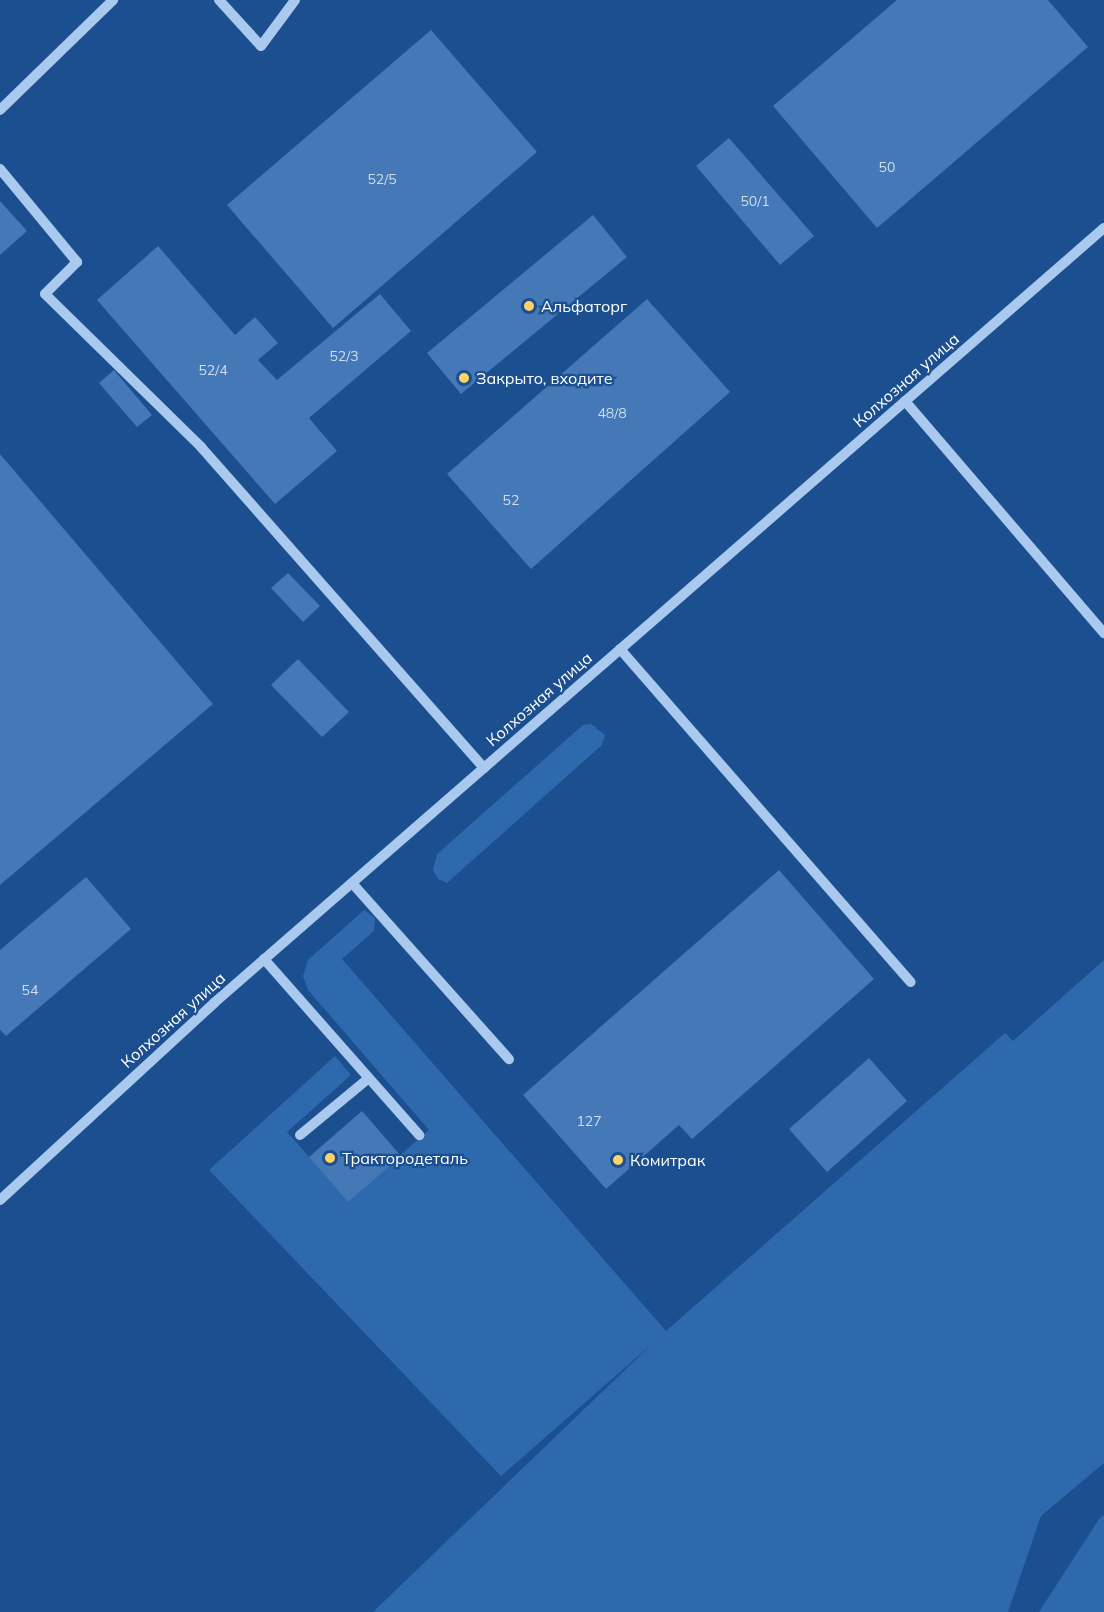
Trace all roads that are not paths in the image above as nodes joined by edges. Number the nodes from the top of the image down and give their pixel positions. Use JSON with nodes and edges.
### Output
{"nodes":[{"id":1,"x":113,"y":0,"type":"edge"},
{"id":2,"x":219,"y":0,"type":"edge"},
{"id":3,"x":295,"y":0,"type":"edge"},
{"id":4,"x":0,"y":110,"type":"edge"},
{"id":5,"x":0,"y":169,"type":"edge"},
{"id":6,"x":1104,"y":228,"type":"edge"},
{"id":7,"x":905,"y":401,"type":"junction"},
{"id":8,"x":1104,"y":633,"type":"edge"},
{"id":9,"x":620,"y":649,"type":"junction"},
{"id":10,"x":484,"y":768,"type":"junction"},
{"id":11,"x":352,"y":883,"type":"junction"},
{"id":12,"x":264,"y":959,"type":"junction"},
{"id":13,"x":911,"y":982,"type":"dead end"},
{"id":14,"x":509,"y":1059,"type":"dead end"},
{"id":15,"x":369,"y":1078,"type":"junction"},
{"id":16,"x":300,"y":1135,"type":"dead end"},
{"id":17,"x":419,"y":1136,"type":"dead end"},
{"id":18,"x":0,"y":1200,"type":"edge"}],
"edges":[{"from":1,"to":4,"type":"street"},
{"from":2,"to":3,"type":"street"},
{"from":5,"to":10,"type":"street"},
{"from":6,"to":7,"type":"street","name":"Колхозная улица"},
{"from":7,"to":8,"type":"street"},
{"from":7,"to":9,"type":"street","name":"Колхозная улица"},
{"from":9,"to":10,"type":"street","name":"Колхозная улица"},
{"from":9,"to":13,"type":"street"},
{"from":10,"to":11,"type":"street","name":"Колхозная улица"},
{"from":11,"to":12,"type":"street","name":"Колхозная улица"},
{"from":11,"to":14,"type":"street"},
{"from":12,"to":15,"type":"street"},
{"from":12,"to":18,"type":"street","name":"Колхозная улица"},
{"from":15,"to":16,"type":"street"},
{"from":15,"to":17,"type":"street"}]}
